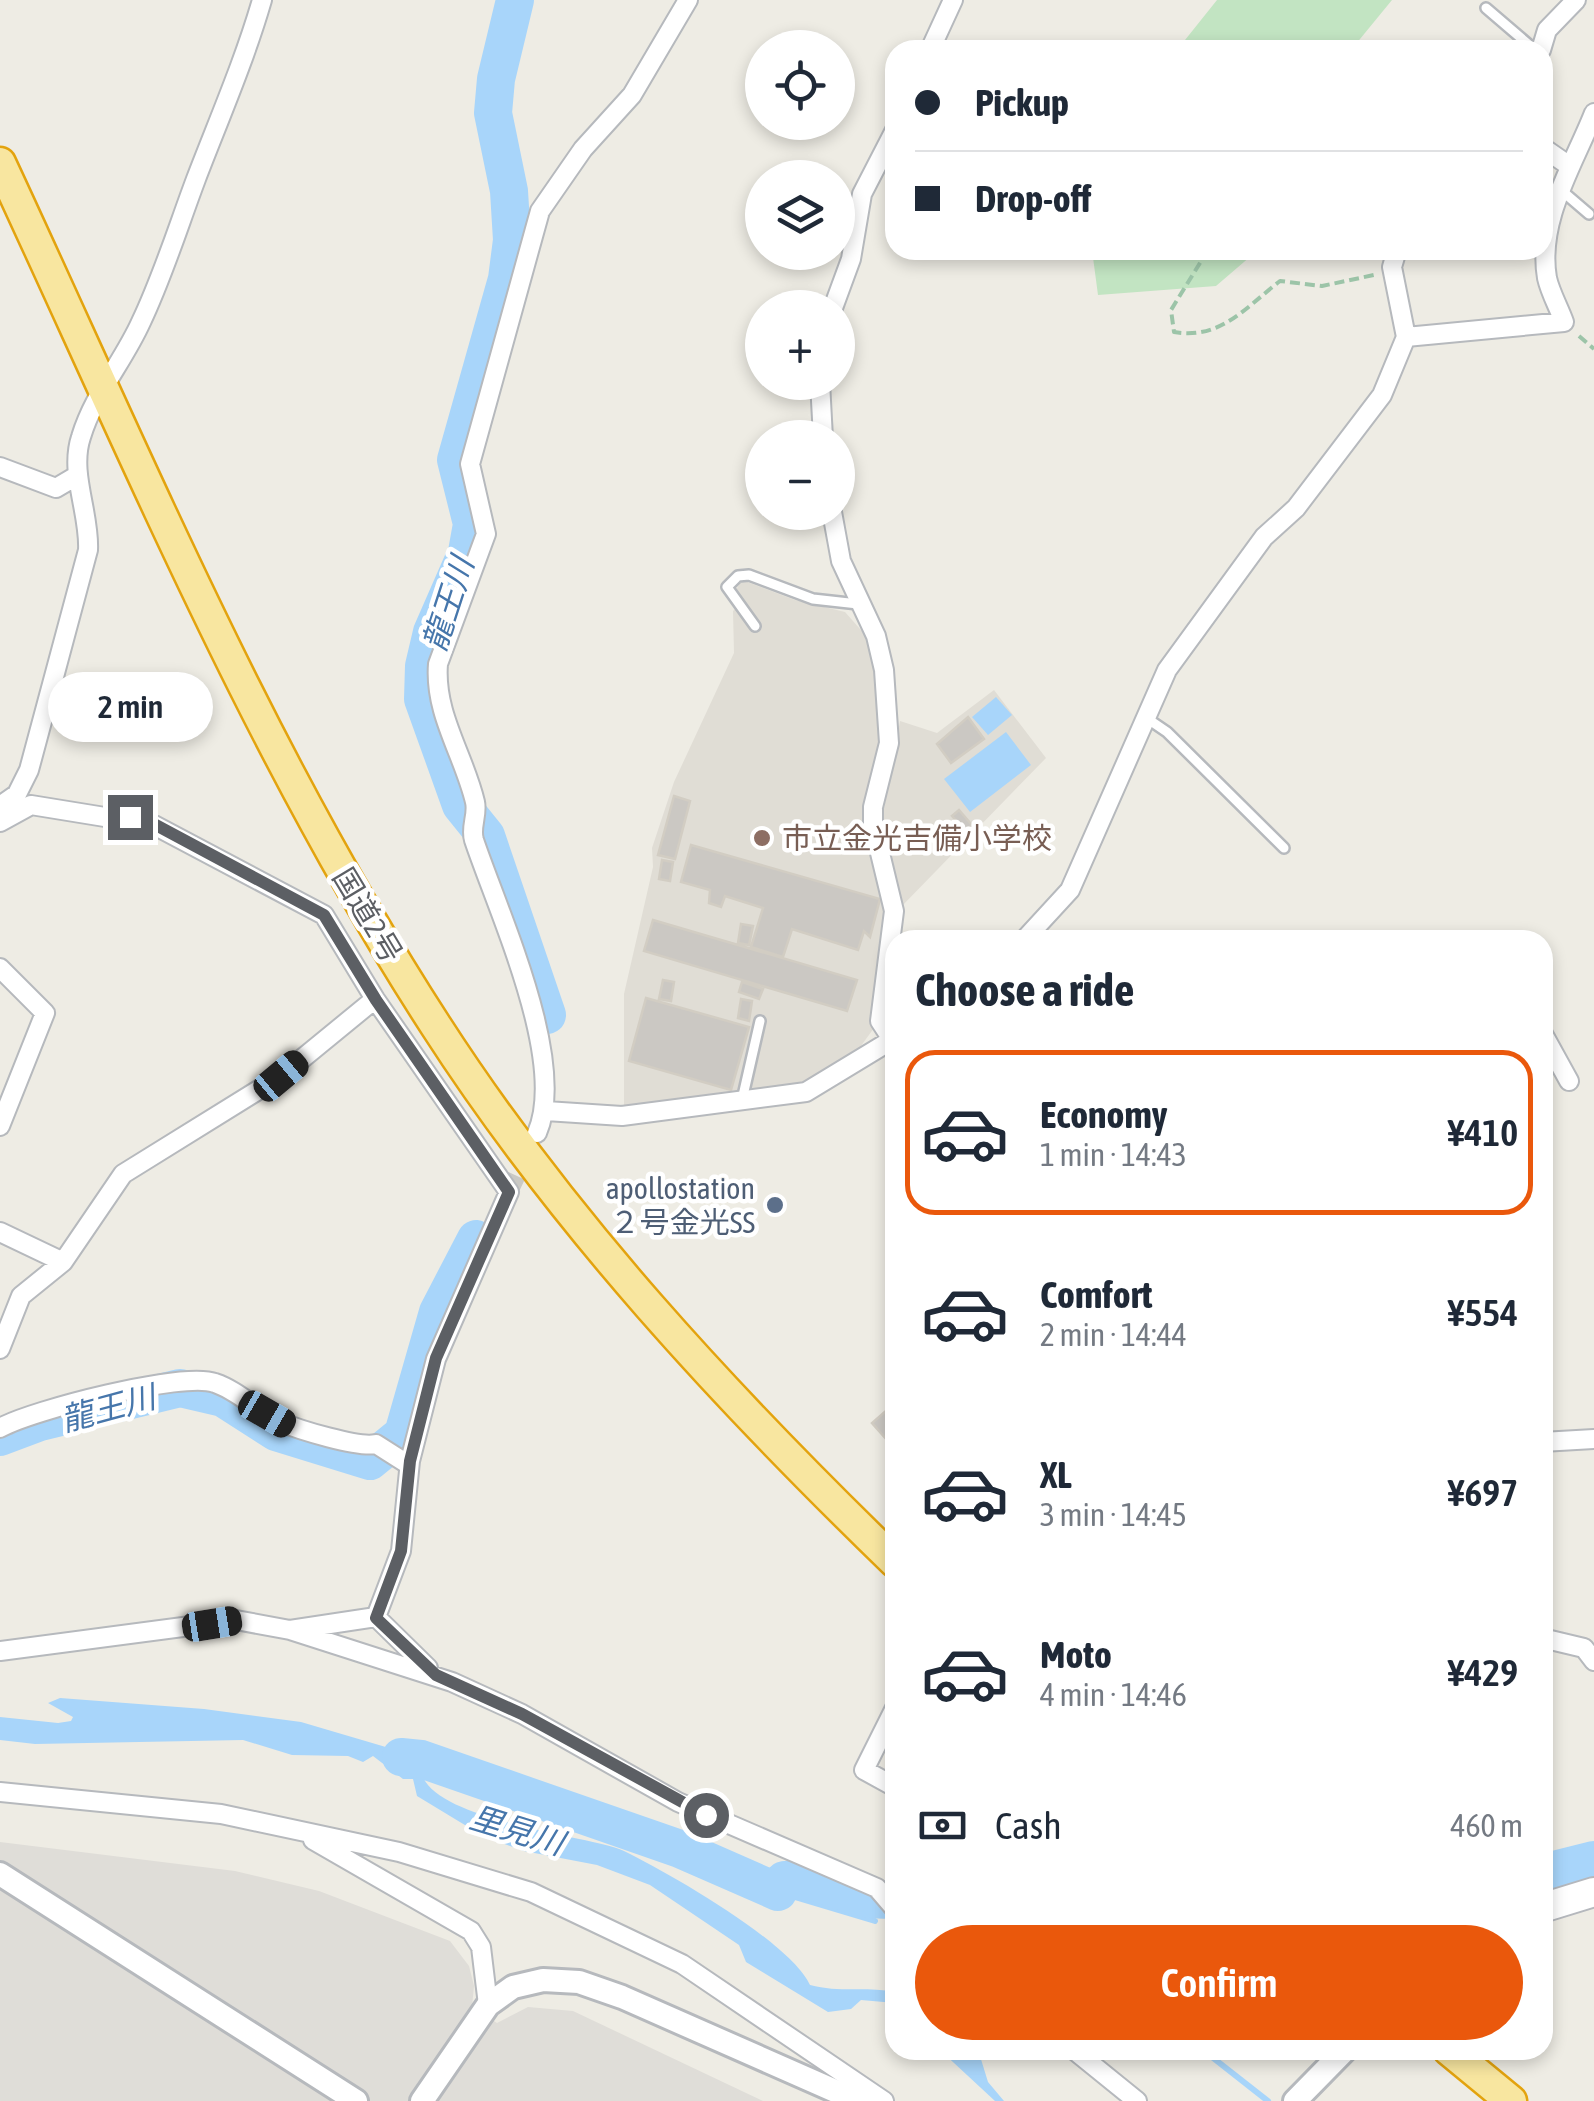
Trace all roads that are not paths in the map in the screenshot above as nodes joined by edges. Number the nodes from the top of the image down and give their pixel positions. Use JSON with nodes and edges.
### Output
{"nodes":[{"id":1,"x":262,"y":0,"type":"edge"},
{"id":2,"x":688,"y":0,"type":"edge"},
{"id":3,"x":953,"y":0,"type":"edge"},
{"id":4,"x":1576,"y":0,"type":"edge"},
{"id":5,"x":1486,"y":8,"type":"dead end"},
{"id":6,"x":935,"y":40,"type":"edge"},
{"id":7,"x":1526,"y":40,"type":"edge"},
{"id":8,"x":1542,"y":40,"type":"edge"},
{"id":9,"x":1594,"y":113,"type":"edge"},
{"id":10,"x":885,"y":149,"type":"edge"},
{"id":11,"x":1553,"y":155,"type":"edge"},
{"id":12,"x":0,"y":163,"type":"edge"},
{"id":13,"x":1568,"y":165,"type":"junction"},
{"id":14,"x":1560,"y":190,"type":"junction"},
{"id":15,"x":1589,"y":214,"type":"dead end"},
{"id":16,"x":1553,"y":216,"type":"edge"},
{"id":17,"x":1393,"y":260,"type":"edge"},
{"id":18,"x":1547,"y":260,"type":"edge"},
{"id":19,"x":840,"y":290,"type":"edge"},
{"id":20,"x":1406,"y":336,"type":"junction"},
{"id":21,"x":103,"y":384,"type":"junction"},
{"id":22,"x":0,"y":467,"type":"edge"},
{"id":23,"x":78,"y":475,"type":"junction"},
{"id":24,"x":835,"y":530,"type":"edge"},
{"id":25,"x":858,"y":604,"type":"junction"},
{"id":26,"x":755,"y":626,"type":"dead end"},
{"id":27,"x":1145,"y":717,"type":"junction"},
{"id":28,"x":0,"y":806,"type":"edge"},
{"id":29,"x":0,"y":822,"type":"edge"},
{"id":30,"x":1284,"y":848,"type":"dead end"},
{"id":31,"x":892,"y":930,"type":"edge"},
{"id":32,"x":1033,"y":930,"type":"edge"},
{"id":33,"x":0,"y":968,"type":"edge"},
{"id":34,"x":885,"y":982,"type":"edge"},
{"id":35,"x":376,"y":1000,"type":"junction"},
{"id":36,"x":760,"y":1021,"type":"dead end"},
{"id":37,"x":885,"y":1028,"type":"edge"},
{"id":38,"x":885,"y":1046,"type":"edge"},
{"id":39,"x":1553,"y":1052,"type":"edge"},
{"id":40,"x":1569,"y":1081,"type":"dead end"},
{"id":41,"x":742,"y":1100,"type":"junction"},
{"id":42,"x":546,"y":1111,"type":"junction"},
{"id":43,"x":0,"y":1126,"type":"edge"},
{"id":44,"x":537,"y":1132,"type":"tunnel mouth"},
{"id":45,"x":0,"y":1232,"type":"edge"},
{"id":46,"x":63,"y":1262,"type":"junction"},
{"id":47,"x":0,"y":1349,"type":"edge"},
{"id":48,"x":0,"y":1428,"type":"edge"},
{"id":49,"x":1594,"y":1439,"type":"edge"},
{"id":50,"x":1553,"y":1441,"type":"edge"},
{"id":51,"x":402,"y":1462,"type":"junction"},
{"id":52,"x":885,"y":1552,"type":"edge"},
{"id":53,"x":376,"y":1618,"type":"junction"},
{"id":54,"x":290,"y":1630,"type":"junction"},
{"id":55,"x":1553,"y":1641,"type":"edge"},
{"id":56,"x":0,"y":1651,"type":"edge"},
{"id":57,"x":1594,"y":1660,"type":"edge"},
{"id":58,"x":436,"y":1675,"type":"junction"},
{"id":59,"x":885,"y":1728,"type":"edge"},
{"id":60,"x":885,"y":1782,"type":"edge"},
{"id":61,"x":0,"y":1792,"type":"edge"},
{"id":62,"x":306,"y":1836,"type":"junction"},
{"id":63,"x":0,"y":1874,"type":"edge"},
{"id":64,"x":1594,"y":1892,"type":"edge"},
{"id":65,"x":885,"y":1897,"type":"edge"},
{"id":66,"x":1553,"y":1905,"type":"edge"},
{"id":67,"x":488,"y":2005,"type":"junction"},
{"id":68,"x":1086,"y":2060,"type":"edge"},
{"id":69,"x":1335,"y":2060,"type":"edge"},
{"id":70,"x":1461,"y":2060,"type":"edge"},
{"id":71,"x":356,"y":2101,"type":"edge"},
{"id":72,"x":422,"y":2101,"type":"edge"},
{"id":73,"x":858,"y":2101,"type":"edge"},
{"id":74,"x":884,"y":2101,"type":"edge"},
{"id":75,"x":1137,"y":2101,"type":"edge"},
{"id":76,"x":1295,"y":2101,"type":"edge"},
{"id":77,"x":1511,"y":2101,"type":"edge"}],
"edges":[{"from":1,"to":21,"type":"street"},
{"from":2,"to":42,"type":"street"},
{"from":3,"to":6,"type":"street"},
{"from":4,"to":8,"type":"street"},
{"from":5,"to":7,"type":"lane"},
{"from":9,"to":13,"type":"street"},
{"from":10,"to":19,"type":"street"},
{"from":11,"to":13,"type":"street"},
{"from":12,"to":21,"type":"highway","name":"国道2号"},
{"from":13,"to":14,"type":"street"},
{"from":14,"to":15,"type":"lane"},
{"from":14,"to":16,"type":"street"},
{"from":17,"to":20,"type":"street"},
{"from":18,"to":20,"type":"street"},
{"from":20,"to":27,"type":"street"},
{"from":21,"to":23,"type":"street"},
{"from":21,"to":52,"type":"highway","name":"国道2号"},
{"from":22,"to":23,"type":"street"},
{"from":23,"to":28,"type":"street"},
{"from":24,"to":25,"type":"street"},
{"from":25,"to":26,"type":"lane"},
{"from":25,"to":31,"type":"street"},
{"from":27,"to":30,"type":"lane"},
{"from":27,"to":32,"type":"street"},
{"from":29,"to":35,"type":"street"},
{"from":33,"to":43,"type":"street"},
{"from":34,"to":37,"type":"street"},
{"from":35,"to":46,"type":"street"},
{"from":35,"to":51,"type":"street"},
{"from":36,"to":41,"type":"lane"},
{"from":38,"to":41,"type":"street"},
{"from":39,"to":40,"type":"street"},
{"from":41,"to":42,"type":"street"},
{"from":42,"to":44,"type":"street"},
{"from":45,"to":46,"type":"street"},
{"from":46,"to":47,"type":"street"},
{"from":48,"to":51,"type":"street"},
{"from":49,"to":50,"type":"street"},
{"from":51,"to":53,"type":"street"},
{"from":53,"to":54,"type":"street"},
{"from":53,"to":58,"type":"street"},
{"from":54,"to":56,"type":"street"},
{"from":54,"to":58,"type":"street"},
{"from":55,"to":57,"type":"street"},
{"from":58,"to":65,"type":"street"},
{"from":59,"to":60,"type":"street"},
{"from":61,"to":62,"type":"street"},
{"from":62,"to":67,"type":"street"},
{"from":62,"to":74,"type":"street"},
{"from":63,"to":71,"type":"street"},
{"from":64,"to":66,"type":"main road"},
{"from":67,"to":72,"type":"street"},
{"from":67,"to":73,"type":"street"},
{"from":68,"to":75,"type":"street"},
{"from":69,"to":76,"type":"street"},
{"from":70,"to":77,"type":"highway"}]}
